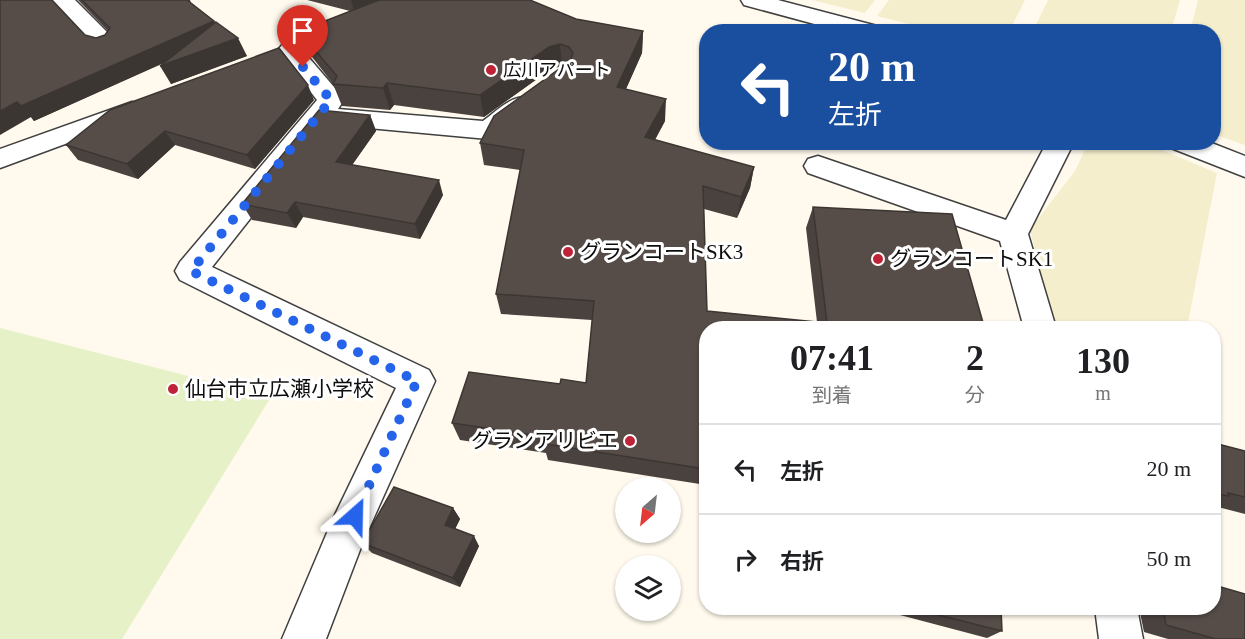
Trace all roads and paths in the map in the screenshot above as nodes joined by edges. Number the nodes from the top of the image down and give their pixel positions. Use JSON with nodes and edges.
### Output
{"nodes":[{"id":1,"x":62,"y":0,"type":"edge"},
{"id":2,"x":752,"y":0,"type":"edge"},
{"id":3,"x":843,"y":24,"type":"edge"},
{"id":4,"x":106,"y":44,"type":"edge"},
{"id":5,"x":290,"y":50,"type":"dead end"},
{"id":6,"x":543,"y":89,"type":"edge"},
{"id":7,"x":156,"y":100,"type":"edge"},
{"id":8,"x":318,"y":115,"type":"junction"},
{"id":9,"x":1057,"y":150,"type":"edge"},
{"id":10,"x":1201,"y":150,"type":"edge"},
{"id":11,"x":0,"y":159,"type":"edge"},
{"id":12,"x":818,"y":166,"type":"dead end"},
{"id":13,"x":1245,"y":167,"type":"edge"},
{"id":14,"x":1013,"y":234,"type":"junction"},
{"id":15,"x":1038,"y":321,"type":"edge"},
{"id":16,"x":1117,"y":615,"type":"edge"},
{"id":17,"x":304,"y":639,"type":"edge"},
{"id":18,"x":1121,"y":639,"type":"edge"}],
"edges":[{"from":1,"to":4,"type":"street"},
{"from":2,"to":3,"type":"street"},
{"from":5,"to":8,"type":"street"},
{"from":6,"to":8,"type":"street"},
{"from":7,"to":11,"type":"street"},
{"from":8,"to":17,"type":"street"},
{"from":9,"to":14,"type":"street"},
{"from":10,"to":13,"type":"street"},
{"from":12,"to":14,"type":"street"},
{"from":14,"to":15,"type":"street"},
{"from":16,"to":18,"type":"street"}]}
